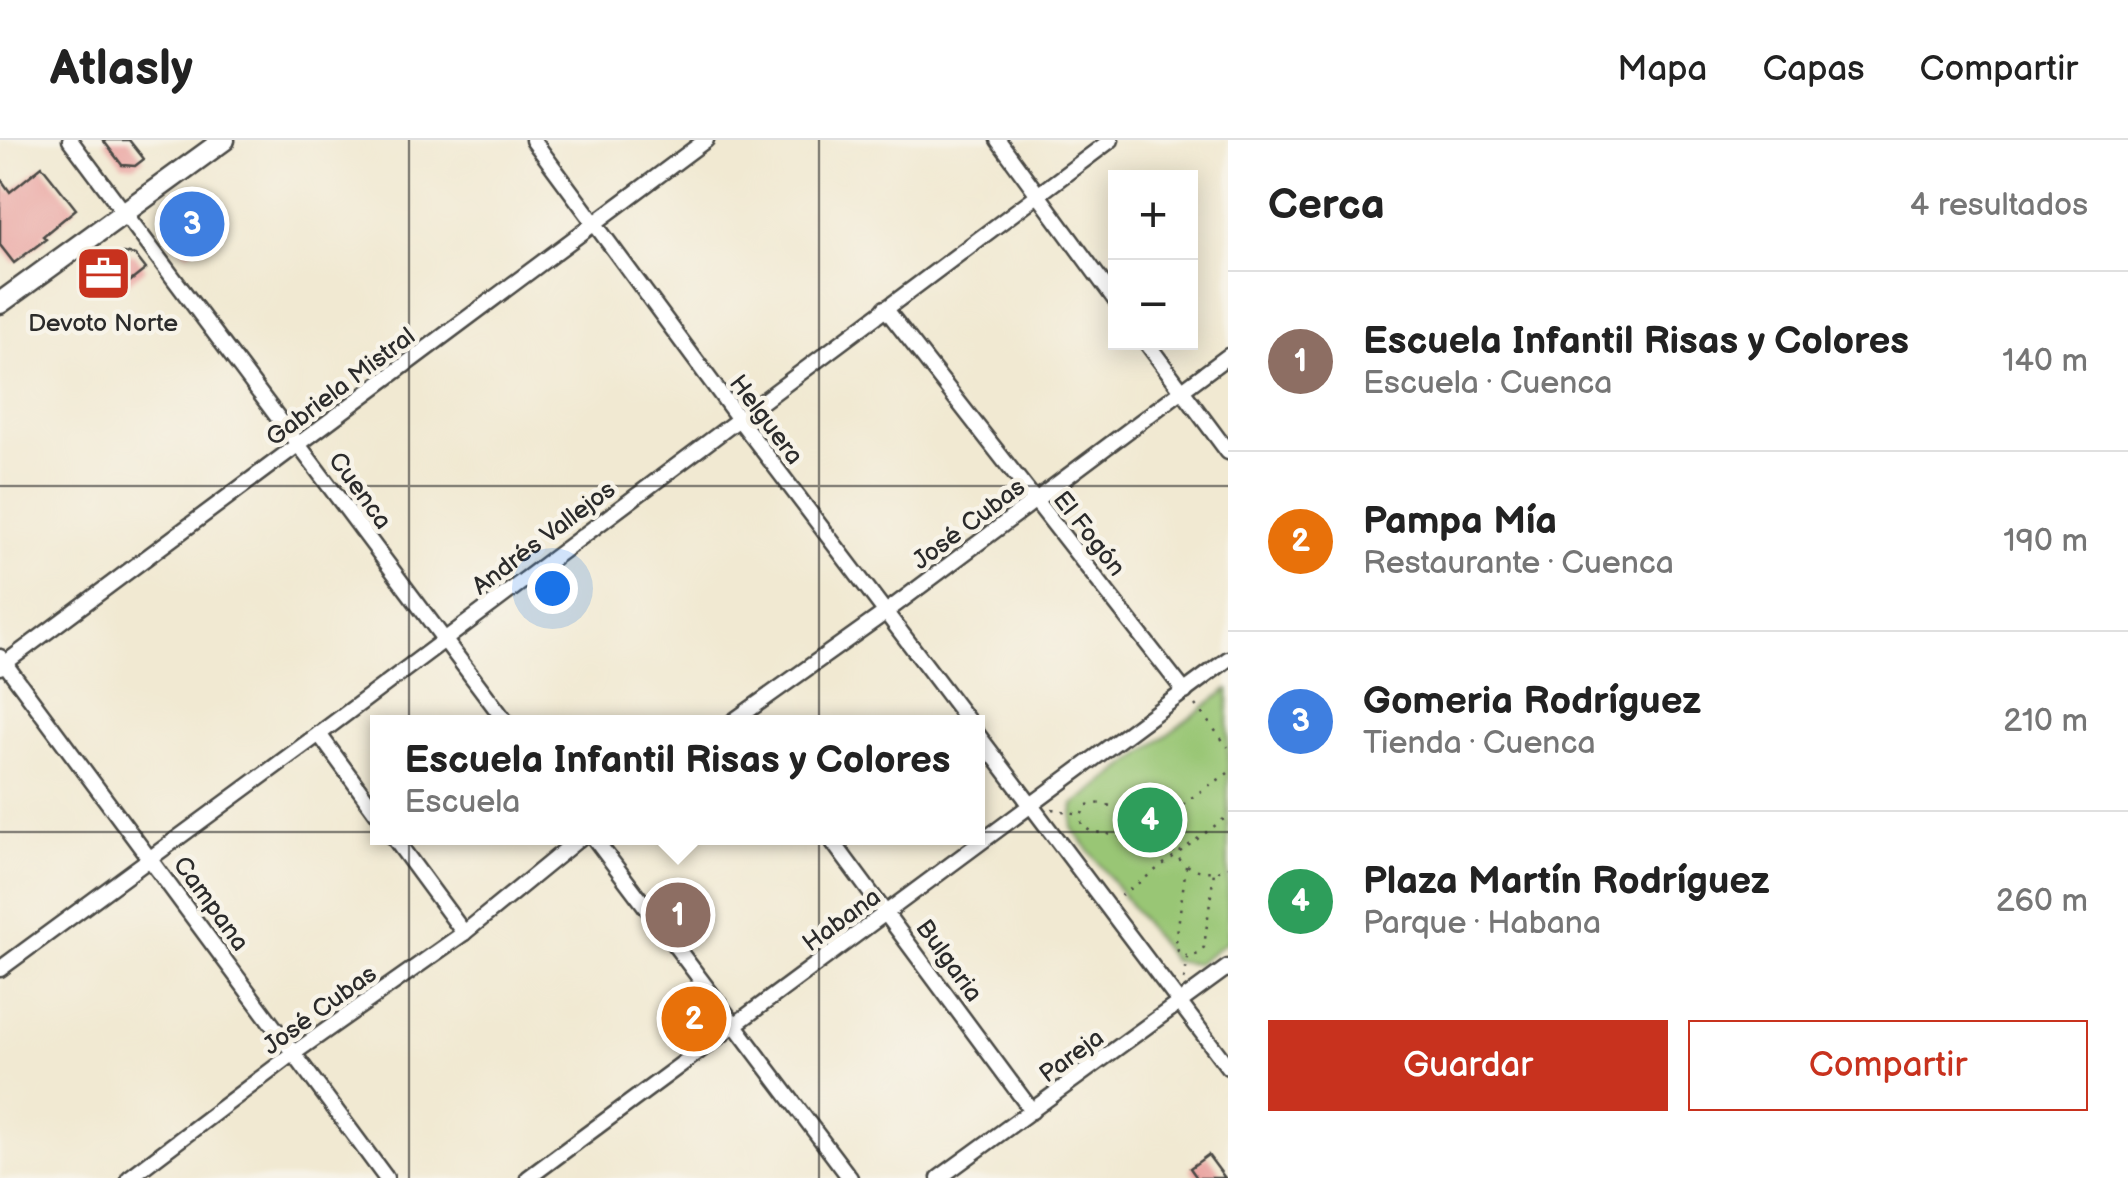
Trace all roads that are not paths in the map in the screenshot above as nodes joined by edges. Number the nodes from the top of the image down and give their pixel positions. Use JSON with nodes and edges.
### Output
{"nodes":[{"id":1,"x":70,"y":140,"type":"edge"},
{"id":2,"x":224,"y":140,"type":"edge"},
{"id":3,"x":533,"y":140,"type":"edge"},
{"id":4,"x":706,"y":140,"type":"edge"},
{"id":5,"x":998,"y":140,"type":"edge"},
{"id":6,"x":1110,"y":140,"type":"edge"},
{"id":7,"x":1038,"y":195,"type":"junction"},
{"id":8,"x":124,"y":211,"type":"junction"},
{"id":9,"x":594,"y":223,"type":"junction"},
{"id":10,"x":1108,"y":290,"type":"edge"},
{"id":11,"x":0,"y":303,"type":"edge"},
{"id":12,"x":885,"y":308,"type":"junction"},
{"id":13,"x":1152,"y":350,"type":"edge"},
{"id":14,"x":1228,"y":356,"type":"edge"},
{"id":15,"x":1181,"y":391,"type":"junction"},
{"id":16,"x":739,"y":420,"type":"junction"},
{"id":17,"x":300,"y":444,"type":"junction"},
{"id":18,"x":1228,"y":452,"type":"edge"},
{"id":19,"x":1036,"y":500,"type":"junction"},
{"id":20,"x":886,"y":612,"type":"junction"},
{"id":21,"x":443,"y":640,"type":"junction"},
{"id":22,"x":1228,"y":659,"type":"edge"},
{"id":23,"x":2,"y":662,"type":"edge"},
{"id":24,"x":1185,"y":692,"type":"junction"},
{"id":25,"x":501,"y":715,"type":"edge"},
{"id":26,"x":746,"y":715,"type":"edge"},
{"id":27,"x":964,"y":715,"type":"edge"},
{"id":28,"x":319,"y":734,"type":"junction"},
{"id":29,"x":985,"y":744,"type":"edge"},
{"id":30,"x":370,"y":804,"type":"edge"},
{"id":31,"x":1031,"y":806,"type":"junction"},
{"id":32,"x":985,"y":840,"type":"edge"},
{"id":33,"x":399,"y":845,"type":"edge"},
{"id":34,"x":571,"y":845,"type":"edge"},
{"id":35,"x":599,"y":845,"type":"edge"},
{"id":36,"x":835,"y":845,"type":"edge"},
{"id":37,"x":978,"y":845,"type":"edge"},
{"id":38,"x":150,"y":857,"type":"junction"},
{"id":39,"x":887,"y":912,"type":"junction"},
{"id":40,"x":464,"y":933,"type":"junction"},
{"id":41,"x":1228,"y":967,"type":"edge"},
{"id":42,"x":0,"y":969,"type":"edge"},
{"id":43,"x":1180,"y":1003,"type":"junction"},
{"id":44,"x":734,"y":1025,"type":"junction"},
{"id":45,"x":294,"y":1053,"type":"junction"},
{"id":46,"x":1228,"y":1066,"type":"edge"},
{"id":47,"x":1032,"y":1111,"type":"junction"},
{"id":48,"x":129,"y":1178,"type":"edge"},
{"id":49,"x":386,"y":1178,"type":"edge"},
{"id":50,"x":528,"y":1178,"type":"edge"},
{"id":51,"x":850,"y":1178,"type":"edge"},
{"id":52,"x":939,"y":1178,"type":"edge"}],
"edges":[{"from":1,"to":8,"type":"street","name":"Cuenca"},
{"from":2,"to":8,"type":"main road"},
{"from":3,"to":9,"type":"street","name":"Helguera"},
{"from":4,"to":9,"type":"street","name":"Gabriela Mistral"},
{"from":5,"to":7,"type":"street"},
{"from":6,"to":7,"type":"street","name":"Andrés Vallejos"},
{"from":7,"to":10,"type":"street"},
{"from":7,"to":12,"type":"street","name":"Andrés Vallejos"},
{"from":8,"to":11,"type":"main road"},
{"from":8,"to":17,"type":"street","name":"Cuenca"},
{"from":9,"to":16,"type":"street","name":"Helguera"},
{"from":9,"to":17,"type":"street","name":"Gabriela Mistral"},
{"from":12,"to":16,"type":"street","name":"Andrés Vallejos"},
{"from":12,"to":19,"type":"street","name":"El Fogón"},
{"from":13,"to":15,"type":"street"},
{"from":14,"to":15,"type":"street","name":"José Cubas"},
{"from":15,"to":18,"type":"street"},
{"from":15,"to":19,"type":"street","name":"José Cubas"},
{"from":16,"to":20,"type":"street","name":"Helguera"},
{"from":16,"to":21,"type":"street","name":"Andrés Vallejos"},
{"from":17,"to":21,"type":"street","name":"Cuenca"},
{"from":17,"to":23,"type":"street","name":"Gabriela Mistral"},
{"from":19,"to":20,"type":"street","name":"José Cubas"},
{"from":19,"to":24,"type":"street","name":"El Fogón"},
{"from":20,"to":26,"type":"street","name":"José Cubas"},
{"from":20,"to":27,"type":"street","name":"Helguera"},
{"from":21,"to":25,"type":"street","name":"Cuenca"},
{"from":21,"to":28,"type":"street","name":"Andrés Vallejos"},
{"from":22,"to":24,"type":"street","name":"Habana"},
{"from":23,"to":38,"type":"street","name":"Campana"},
{"from":24,"to":31,"type":"street","name":"Habana"},
{"from":28,"to":30,"type":"street"},
{"from":28,"to":38,"type":"street","name":"Andrés Vallejos"},
{"from":29,"to":31,"type":"street"},
{"from":31,"to":32,"type":"street","name":"Habana"},
{"from":31,"to":43,"type":"street"},
{"from":33,"to":40,"type":"street"},
{"from":34,"to":40,"type":"street","name":"José Cubas"},
{"from":35,"to":44,"type":"street"},
{"from":36,"to":39,"type":"street","name":"Bulgaria"},
{"from":37,"to":39,"type":"street","name":"Habana"},
{"from":38,"to":42,"type":"street","name":"Andrés Vallejos"},
{"from":38,"to":45,"type":"street","name":"Campana"},
{"from":39,"to":44,"type":"street","name":"Habana"},
{"from":39,"to":47,"type":"street","name":"Bulgaria"},
{"from":40,"to":45,"type":"street","name":"José Cubas"},
{"from":41,"to":43,"type":"street","name":"Pareja"},
{"from":43,"to":46,"type":"street"},
{"from":43,"to":47,"type":"street","name":"Pareja"},
{"from":44,"to":50,"type":"street","name":"Habana"},
{"from":44,"to":51,"type":"street"},
{"from":45,"to":48,"type":"street","name":"José Cubas"},
{"from":45,"to":49,"type":"street","name":"Campana"},
{"from":47,"to":52,"type":"street","name":"Pareja"}]}
